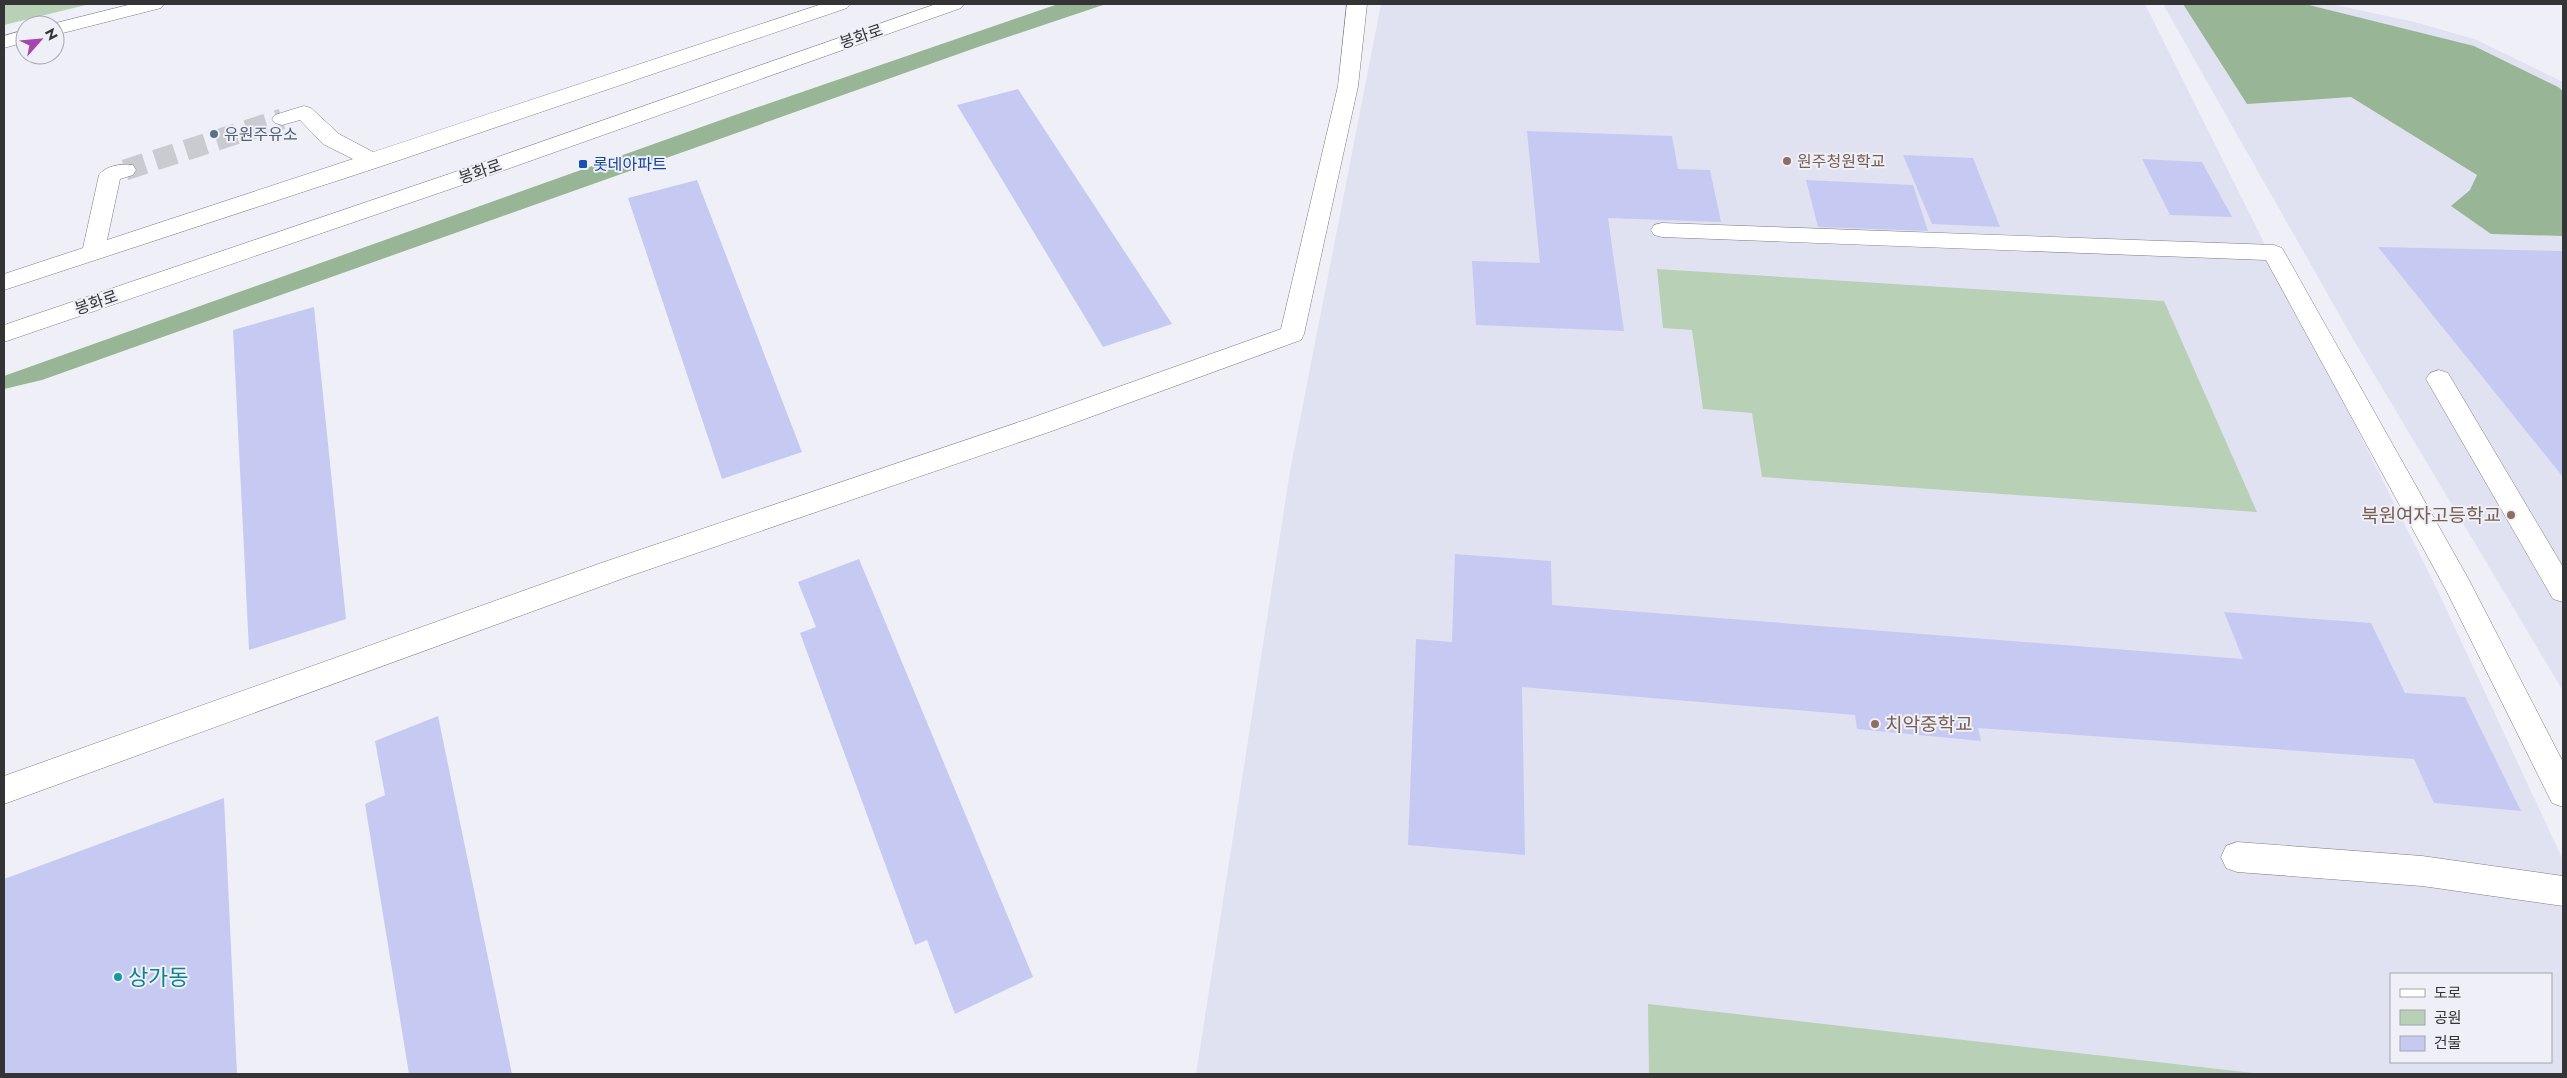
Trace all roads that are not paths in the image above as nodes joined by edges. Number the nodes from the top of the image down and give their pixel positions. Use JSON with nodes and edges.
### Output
{"nodes":[{"id":1,"x":154,"y":4,"type":"edge"},
{"id":2,"x":840,"y":4,"type":"edge"},
{"id":3,"x":954,"y":4,"type":"edge"},
{"id":4,"x":1357,"y":4,"type":"edge"},
{"id":5,"x":65,"y":26,"type":"edge"},
{"id":6,"x":280,"y":114,"type":"tunnel mouth"},
{"id":7,"x":374,"y":161,"type":"junction"},
{"id":8,"x":119,"y":168,"type":"dead end"},
{"id":9,"x":1662,"y":230,"type":"dead end"},
{"id":10,"x":93,"y":253,"type":"junction"},
{"id":11,"x":4,"y":282,"type":"edge"},
{"id":12,"x":4,"y":334,"type":"edge"},
{"id":13,"x":2439,"y":379,"type":"dead end"},
{"id":14,"x":2563,"y":591,"type":"edge"},
{"id":15,"x":4,"y":790,"type":"edge"},
{"id":16,"x":2563,"y":793,"type":"edge"},
{"id":17,"x":2238,"y":857,"type":"dead end"},
{"id":18,"x":2563,"y":891,"type":"edge"}],
"edges":[{"from":1,"to":5,"type":"street"},
{"from":2,"to":7,"type":"street","name":"봉화로"},
{"from":3,"to":12,"type":"street","name":"봉화로"},
{"from":4,"to":15,"type":"street"},
{"from":6,"to":7,"type":"street"},
{"from":7,"to":10,"type":"street","name":"봉화로"},
{"from":8,"to":10,"type":"street"},
{"from":9,"to":16,"type":"street"},
{"from":10,"to":11,"type":"street","name":"봉화로"},
{"from":13,"to":14,"type":"street"},
{"from":17,"to":18,"type":"street"}]}
